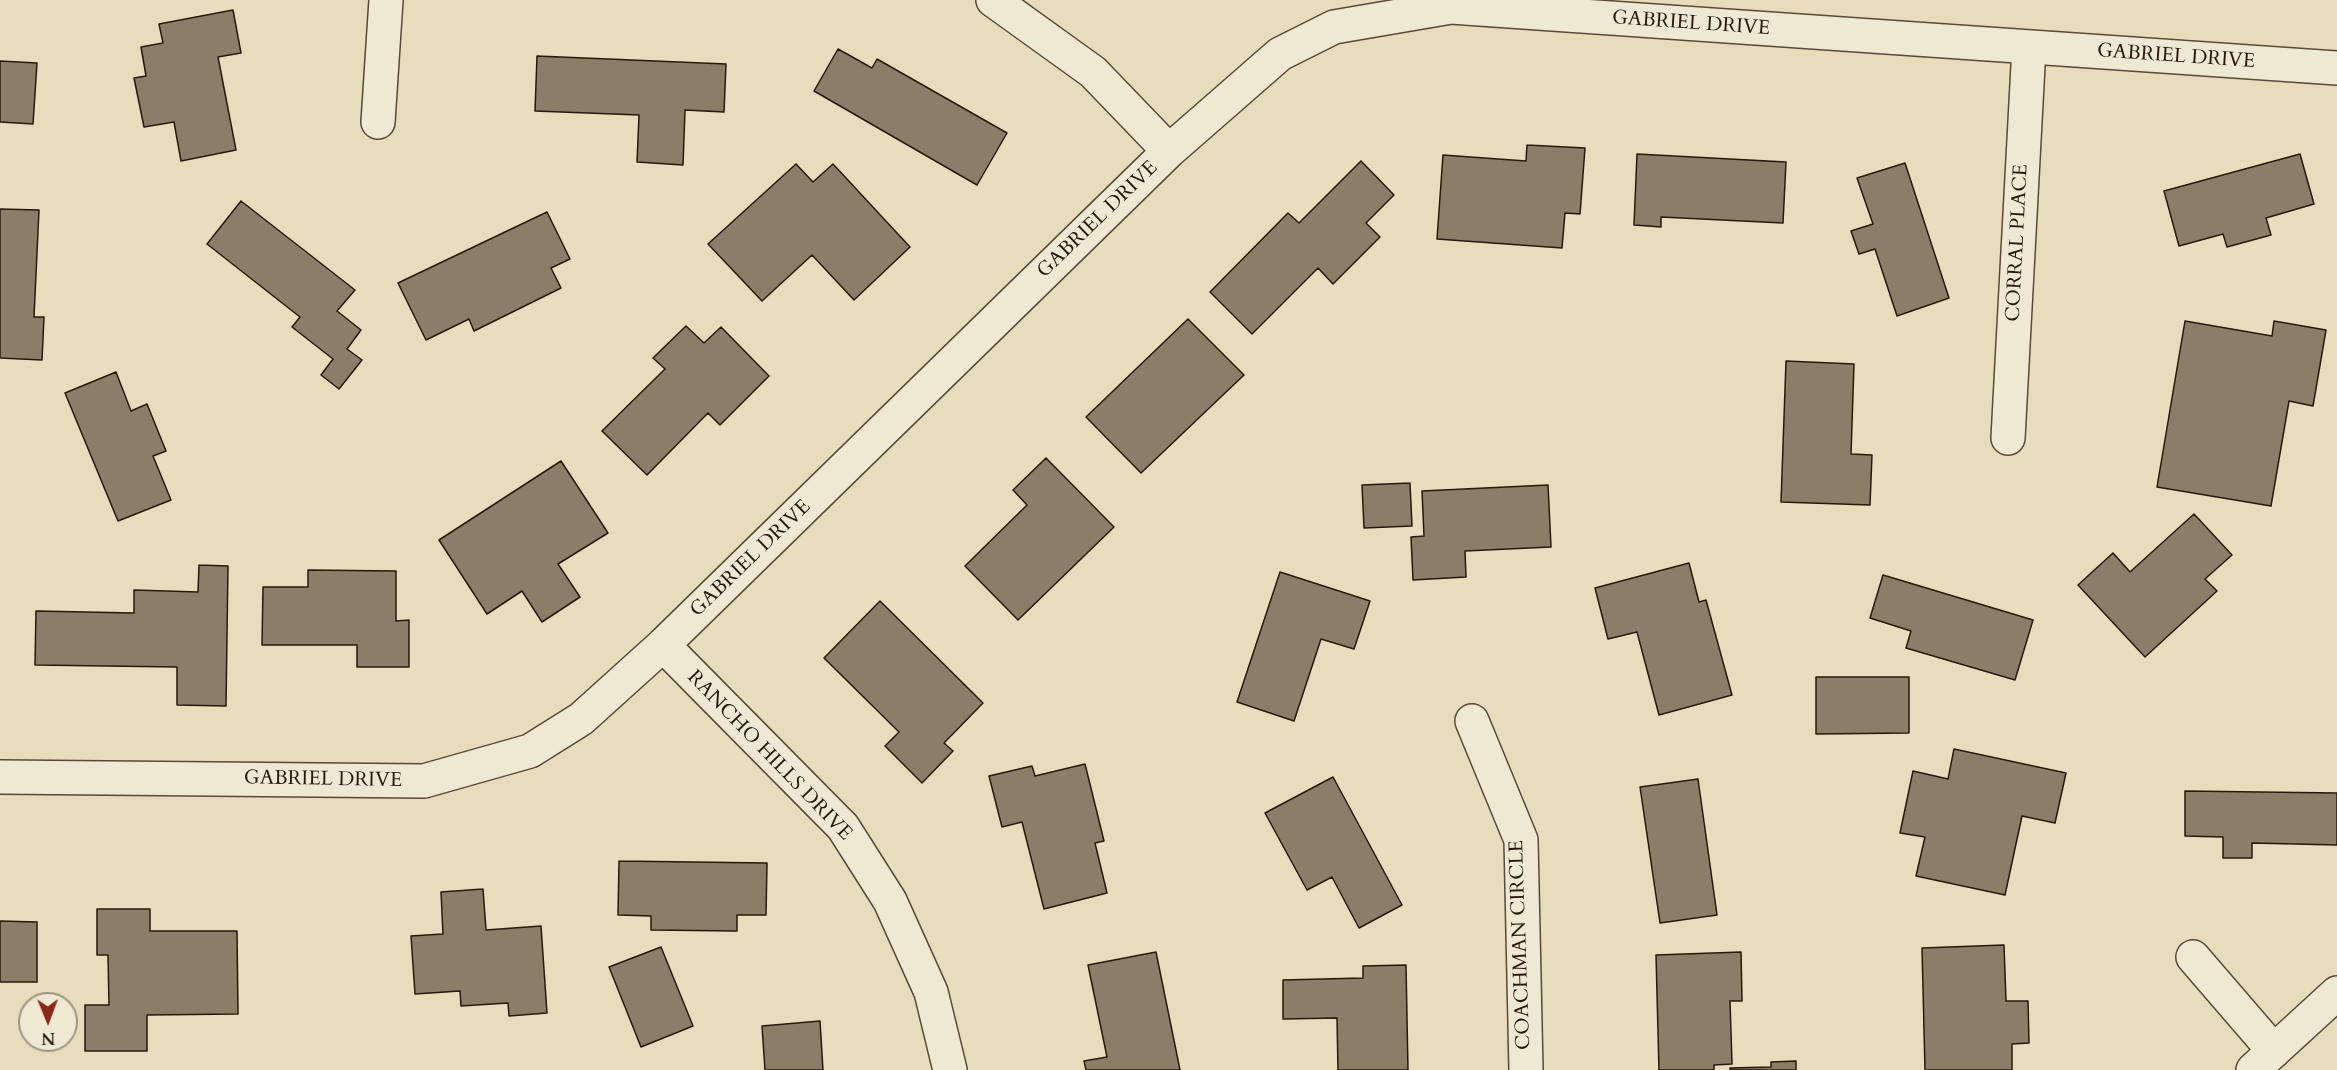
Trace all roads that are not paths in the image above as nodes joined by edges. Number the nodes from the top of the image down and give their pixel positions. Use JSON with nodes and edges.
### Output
{"nodes":[{"id":1,"x":386,"y":0,"type":"edge"},
{"id":2,"x":993,"y":0,"type":"edge"},
{"id":3,"x":2029,"y":47,"type":"junction"},
{"id":4,"x":2337,"y":68,"type":"edge"},
{"id":5,"x":378,"y":122,"type":"dead end"},
{"id":6,"x":1168,"y":151,"type":"junction"},
{"id":7,"x":2008,"y":438,"type":"dead end"},
{"id":8,"x":663,"y":645,"type":"junction"},
{"id":9,"x":1472,"y":721,"type":"dead end"},
{"id":10,"x":0,"y":777,"type":"edge"},
{"id":11,"x":2193,"y":957,"type":"dead end"},
{"id":12,"x":2334,"y":1000,"type":"edge"},
{"id":13,"x":2264,"y":1060,"type":"edge"},
{"id":14,"x":950,"y":1070,"type":"edge"},
{"id":15,"x":1526,"y":1070,"type":"edge"}],
"edges":[{"from":1,"to":5,"type":"street"},
{"from":2,"to":6,"type":"street"},
{"from":3,"to":4,"type":"street","name":"GABRIEL DRIVE"},
{"from":3,"to":6,"type":"street","name":"GABRIEL DRIVE"},
{"from":3,"to":7,"type":"street","name":"CORRAL PLACE"},
{"from":6,"to":8,"type":"street","name":"GABRIEL DRIVE"},
{"from":8,"to":10,"type":"street","name":"GABRIEL DRIVE"},
{"from":8,"to":14,"type":"street","name":"RANCHO HILLS DRIVE"},
{"from":9,"to":15,"type":"street","name":"COACHMAN CIRCLE"},
{"from":11,"to":13,"type":"street"},
{"from":12,"to":13,"type":"street"}]}
